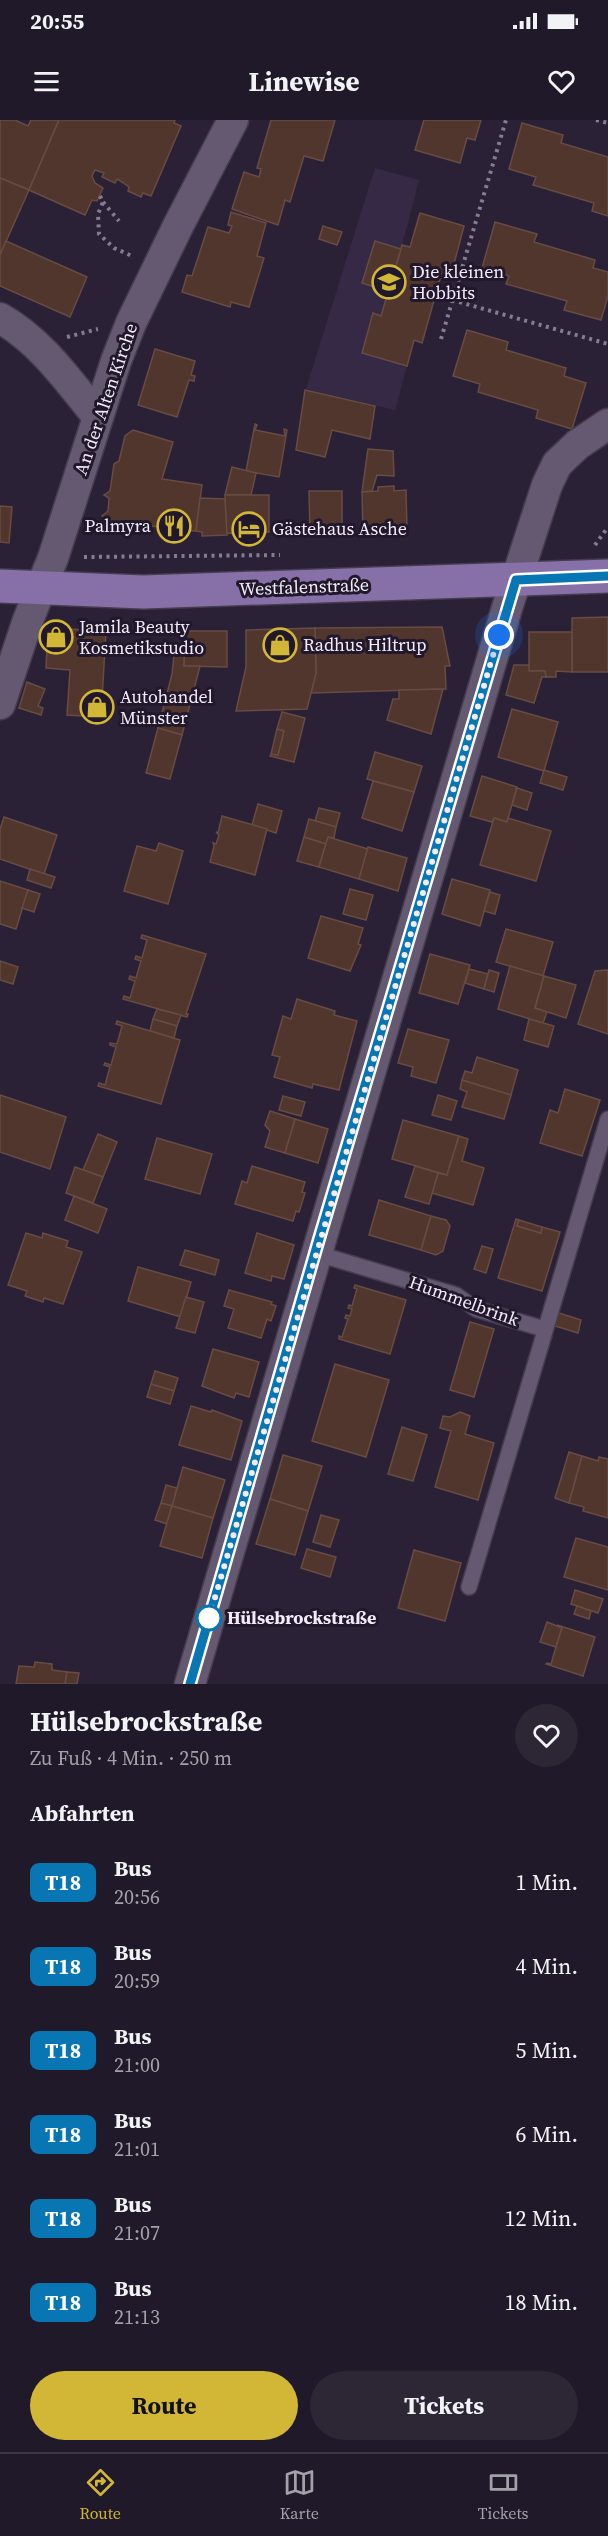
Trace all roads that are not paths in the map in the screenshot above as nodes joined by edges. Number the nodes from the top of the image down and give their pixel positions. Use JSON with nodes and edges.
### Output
{"nodes":[{"id":1,"x":233,"y":120,"type":"edge"},
{"id":2,"x":0,"y":318,"type":"edge"},
{"id":3,"x":98,"y":417,"type":"junction"},
{"id":4,"x":608,"y":424,"type":"edge"},
{"id":5,"x":608,"y":576,"type":"edge"},
{"id":6,"x":516,"y":580,"type":"junction"},
{"id":7,"x":0,"y":586,"type":"edge"},
{"id":8,"x":40,"y":588,"type":"junction"},
{"id":9,"x":0,"y":704,"type":"edge"},
{"id":10,"x":608,"y":1119,"type":"edge"},
{"id":11,"x":315,"y":1253,"type":"junction"},
{"id":12,"x":543,"y":1329,"type":"junction"},
{"id":13,"x":468,"y":1587,"type":"dead end"},
{"id":14,"x":190,"y":1684,"type":"edge"}],
"edges":[{"from":1,"to":3,"type":"street","name":"An der Alten Kirche"},
{"from":2,"to":3,"type":"street"},
{"from":3,"to":8,"type":"street","name":"An der Alten Kirche"},
{"from":4,"to":6,"type":"street"},
{"from":5,"to":6,"type":"main road","name":"Westfalenstraße"},
{"from":6,"to":8,"type":"main road","name":"Westfalenstraße"},
{"from":6,"to":11,"type":"street"},
{"from":7,"to":8,"type":"main road","name":"Westfalenstraße"},
{"from":8,"to":9,"type":"street","name":"An der Alten Kirche"},
{"from":10,"to":12,"type":"lane"},
{"from":11,"to":12,"type":"lane","name":"Hummelbrink"},
{"from":11,"to":14,"type":"street"},
{"from":12,"to":13,"type":"lane"}]}
